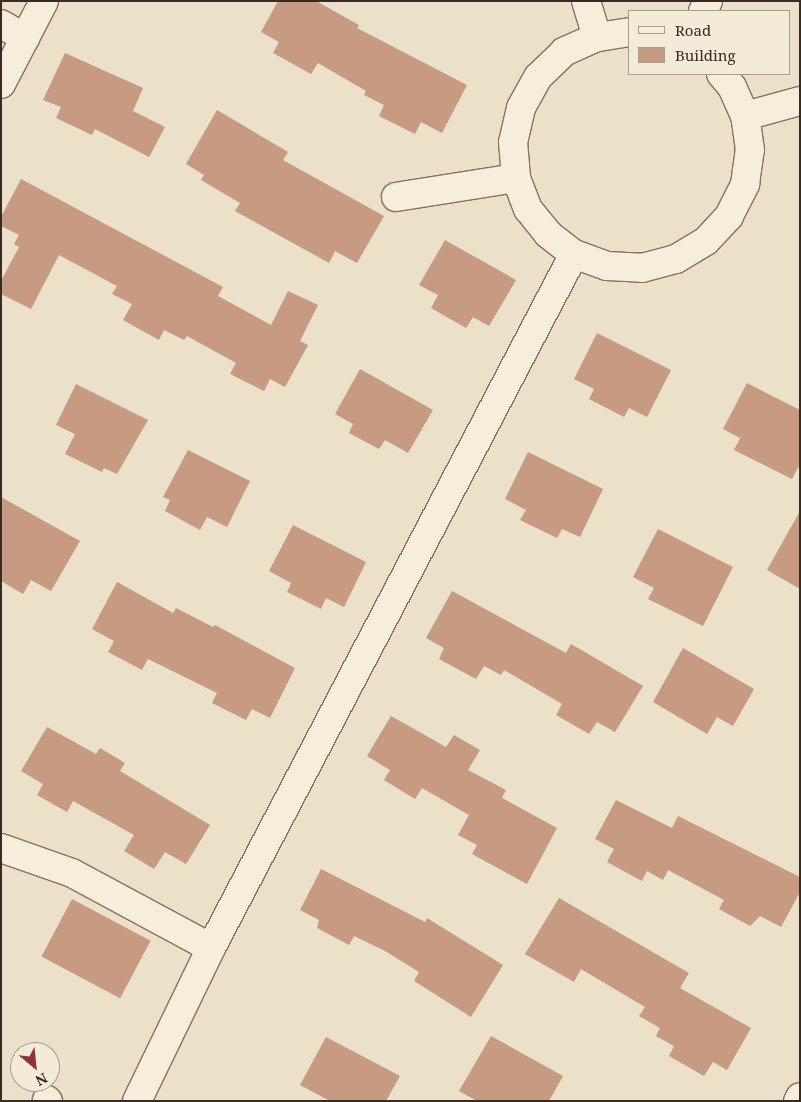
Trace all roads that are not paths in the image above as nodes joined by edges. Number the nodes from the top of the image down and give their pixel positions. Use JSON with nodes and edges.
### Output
{"nodes":[{"id":1,"x":44,"y":1,"type":"edge"},
{"id":2,"x":586,"y":1,"type":"edge"},
{"id":3,"x":1,"y":24,"type":"edge"},
{"id":4,"x":628,"y":32,"type":"edge"},
{"id":5,"x":597,"y":37,"type":"junction"},
{"id":6,"x":25,"y":38,"type":"junction"},
{"id":7,"x":722,"y":75,"type":"edge"},
{"id":8,"x":1,"y":84,"type":"edge"},
{"id":9,"x":800,"y":101,"type":"edge"},
{"id":10,"x":745,"y":116,"type":"junction"},
{"id":11,"x":516,"y":178,"type":"junction"},
{"id":12,"x":396,"y":196,"type":"dead end"},
{"id":13,"x":574,"y":254,"type":"junction"},
{"id":14,"x":1,"y":848,"type":"edge"},
{"id":15,"x":211,"y":948,"type":"junction"},
{"id":16,"x":800,"y":1097,"type":"edge"},
{"id":17,"x":137,"y":1101,"type":"edge"},
{"id":18,"x":798,"y":1101,"type":"edge"}],
"edges":[{"from":1,"to":6,"type":"lane"},
{"from":2,"to":5,"type":"lane"},
{"from":3,"to":6,"type":"lane"},
{"from":4,"to":5,"type":"lane"},
{"from":5,"to":11,"type":"lane"},
{"from":6,"to":8,"type":"lane"},
{"from":7,"to":10,"type":"lane"},
{"from":9,"to":10,"type":"lane"},
{"from":10,"to":13,"type":"lane"},
{"from":11,"to":12,"type":"lane"},
{"from":11,"to":13,"type":"lane"},
{"from":13,"to":15,"type":"lane"},
{"from":14,"to":15,"type":"lane"},
{"from":15,"to":17,"type":"lane"},
{"from":16,"to":18,"type":"lane"}]}
